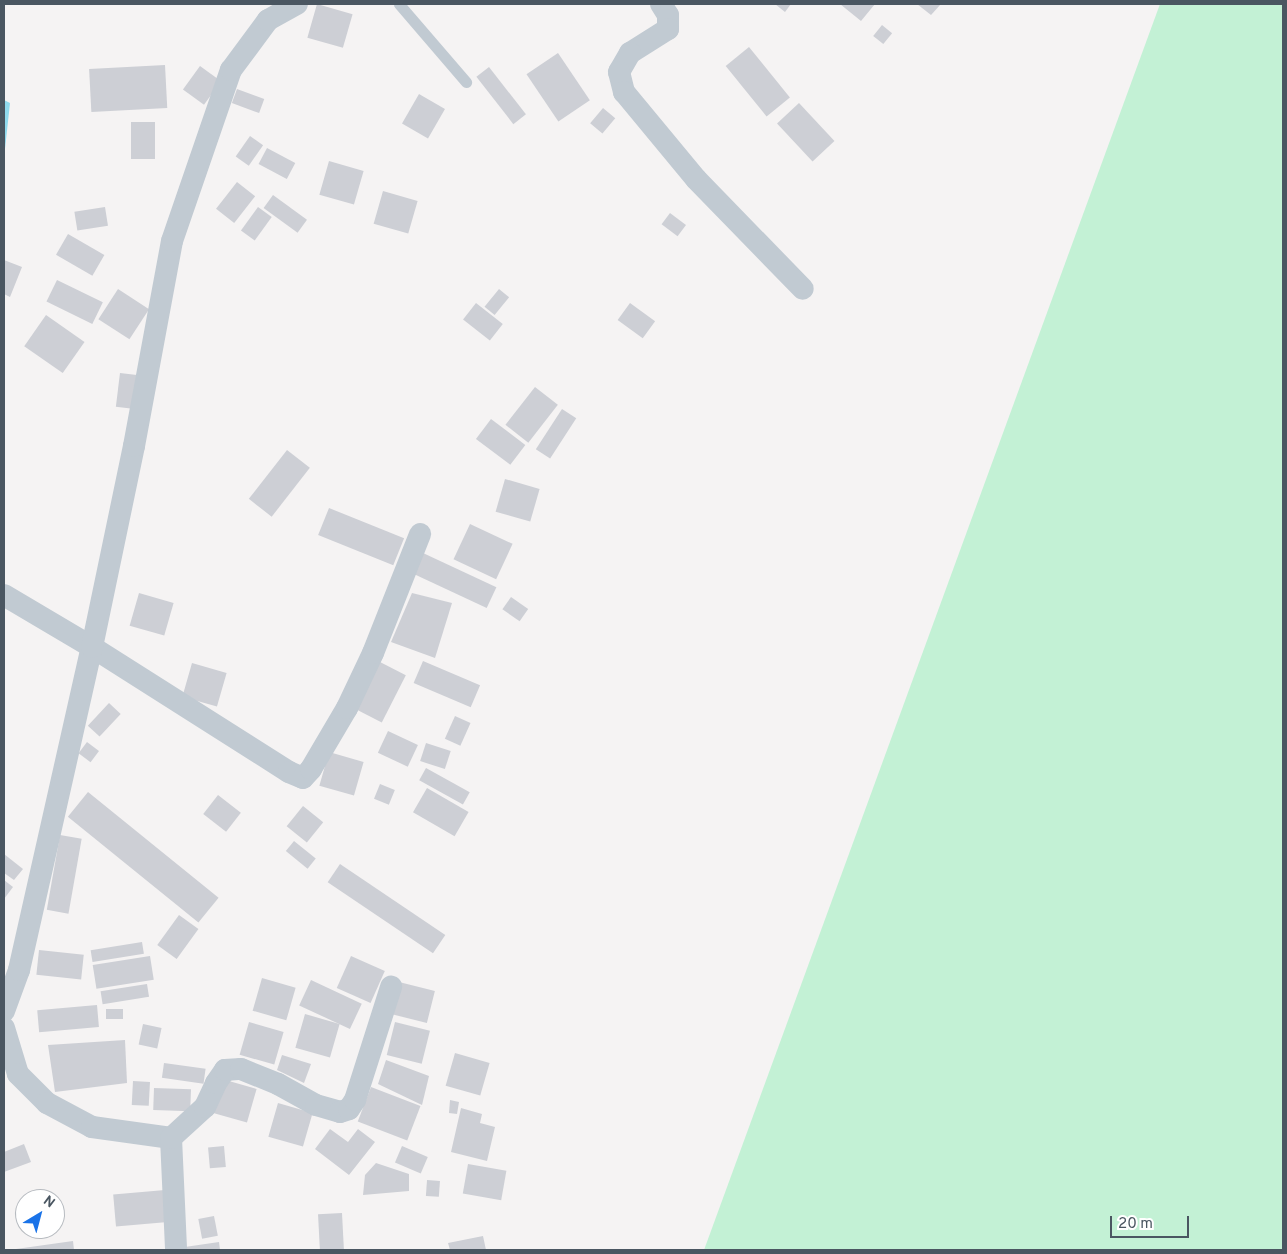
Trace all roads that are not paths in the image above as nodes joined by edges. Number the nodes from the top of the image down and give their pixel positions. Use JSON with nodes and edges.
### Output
{"nodes":[{"id":1,"x":297,"y":4,"type":"edge"},
{"id":2,"x":399,"y":4,"type":"edge"},
{"id":3,"x":661,"y":4,"type":"edge"},
{"id":4,"x":466,"y":82,"type":"dead end"},
{"id":5,"x":803,"y":289,"type":"dead end"},
{"id":6,"x":420,"y":534,"type":"dead end"},
{"id":7,"x":4,"y":595,"type":"edge"},
{"id":8,"x":92,"y":647,"type":"junction"},
{"id":9,"x":391,"y":987,"type":"dead end"},
{"id":10,"x":4,"y":1011,"type":"edge"},
{"id":11,"x":4,"y":1028,"type":"edge"},
{"id":12,"x":170,"y":1138,"type":"junction"},
{"id":13,"x":176,"y":1250,"type":"edge"}],
"edges":[{"from":1,"to":8,"type":"street"},
{"from":2,"to":4,"type":"lane"},
{"from":3,"to":5,"type":"street"},
{"from":6,"to":8,"type":"street"},
{"from":7,"to":8,"type":"street"},
{"from":8,"to":10,"type":"street"},
{"from":9,"to":12,"type":"street"},
{"from":11,"to":12,"type":"street"},
{"from":12,"to":13,"type":"street"}]}
